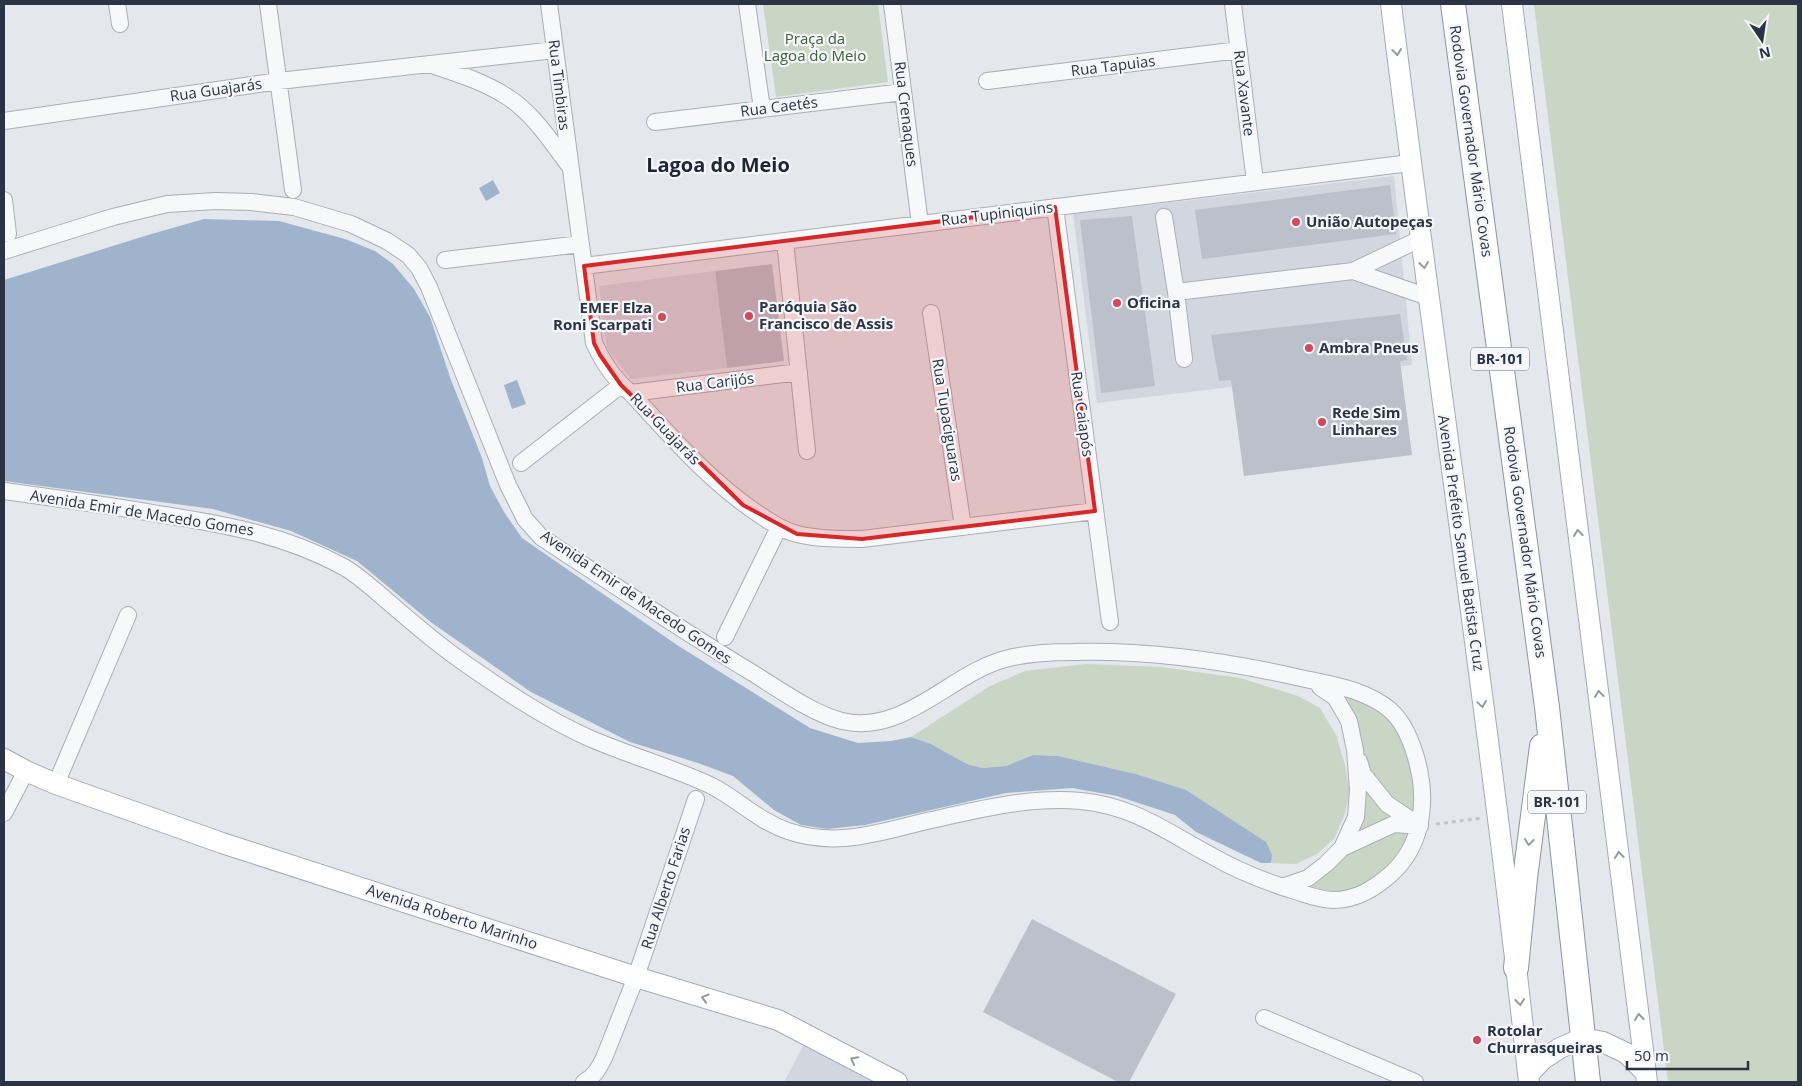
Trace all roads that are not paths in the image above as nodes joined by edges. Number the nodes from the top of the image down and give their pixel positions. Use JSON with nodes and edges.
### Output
{"nodes":[{"id":1,"x":117,"y":4,"type":"edge"},
{"id":2,"x":268,"y":4,"type":"edge"},
{"id":3,"x":549,"y":4,"type":"edge"},
{"id":4,"x":747,"y":4,"type":"edge"},
{"id":5,"x":892,"y":4,"type":"edge"},
{"id":6,"x":1233,"y":4,"type":"edge"},
{"id":7,"x":1391,"y":4,"type":"edge"},
{"id":8,"x":1512,"y":4,"type":"edge"},
{"id":9,"x":1454,"y":6,"type":"edge"},
{"id":10,"x":120,"y":24,"type":"dead end"},
{"id":11,"x":555,"y":50,"type":"junction"},
{"id":12,"x":1239,"y":50,"type":"junction"},
{"id":13,"x":430,"y":64,"type":"junction"},
{"id":14,"x":279,"y":81,"type":"junction"},
{"id":15,"x":987,"y":81,"type":"dead end"},
{"id":16,"x":903,"y":92,"type":"junction"},
{"id":17,"x":762,"y":109,"type":"junction"},
{"id":18,"x":4,"y":121,"type":"edge"},
{"id":19,"x":655,"y":122,"type":"dead end"},
{"id":20,"x":1410,"y":163,"type":"junction"},
{"id":21,"x":570,"y":166,"type":"junction"},
{"id":22,"x":1255,"y":182,"type":"junction"},
{"id":23,"x":293,"y":190,"type":"dead end"},
{"id":24,"x":4,"y":200,"type":"edge"},
{"id":25,"x":1055,"y":207,"type":"junction"},
{"id":26,"x":1164,"y":217,"type":"dead end"},
{"id":27,"x":920,"y":224,"type":"junction"},
{"id":28,"x":8,"y":234,"type":"dead end"},
{"id":29,"x":1420,"y":239,"type":"junction"},
{"id":30,"x":785,"y":241,"type":"junction"},
{"id":31,"x":581,"y":244,"type":"junction"},
{"id":32,"x":4,"y":251,"type":"edge"},
{"id":33,"x":445,"y":260,"type":"dead end"},
{"id":34,"x":584,"y":266,"type":"junction"},
{"id":35,"x":1353,"y":271,"type":"junction"},
{"id":36,"x":1176,"y":292,"type":"junction"},
{"id":37,"x":1428,"y":297,"type":"junction"},
{"id":38,"x":931,"y":313,"type":"dead end"},
{"id":39,"x":1184,"y":360,"type":"dead end"},
{"id":40,"x":799,"y":372,"type":"junction"},
{"id":41,"x":626,"y":389,"type":"junction"},
{"id":42,"x":807,"y":450,"type":"dead end"},
{"id":43,"x":521,"y":463,"type":"dead end"},
{"id":44,"x":4,"y":491,"type":"edge"},
{"id":45,"x":1095,"y":510,"type":"junction"},
{"id":46,"x":780,"y":527,"type":"junction"},
{"id":47,"x":963,"y":527,"type":"junction"},
{"id":48,"x":128,"y":615,"type":"dead end"},
{"id":49,"x":1110,"y":622,"type":"dead end"},
{"id":50,"x":725,"y":637,"type":"dead end"},
{"id":51,"x":1310,"y":680,"type":"junction"},
{"id":52,"x":1547,"y":707,"type":"junction"},
{"id":53,"x":1355,"y":750,"type":"junction"},
{"id":54,"x":4,"y":759,"type":"edge"},
{"id":55,"x":26,"y":771,"type":"junction"},
{"id":56,"x":56,"y":784,"type":"junction"},
{"id":57,"x":696,"y":799,"type":"dead end"},
{"id":58,"x":4,"y":813,"type":"edge"},
{"id":59,"x":1420,"y":826,"type":"junction"},
{"id":60,"x":1342,"y":848,"type":"junction"},
{"id":61,"x":1282,"y":886,"type":"junction"},
{"id":62,"x":1516,"y":968,"type":"junction"},
{"id":63,"x":636,"y":977,"type":"junction"},
{"id":64,"x":1264,"y":1018,"type":"dead end"},
{"id":65,"x":1582,"y":1038,"type":"junction"},
{"id":66,"x":1529,"y":1078,"type":"edge"},
{"id":67,"x":1647,"y":1078,"type":"edge"},
{"id":68,"x":584,"y":1082,"type":"edge"},
{"id":69,"x":897,"y":1082,"type":"edge"},
{"id":70,"x":1415,"y":1082,"type":"edge"},
{"id":71,"x":1588,"y":1082,"type":"edge"}],
"edges":[{"from":1,"to":10,"type":"street"},
{"from":2,"to":14,"type":"street"},
{"from":3,"to":11,"type":"street","name":"Rua Timbiras"},
{"from":4,"to":17,"type":"street"},
{"from":5,"to":16,"type":"street","name":"Rua Crenaques"},
{"from":6,"to":12,"type":"street","name":"Rua Xavante"},
{"from":7,"to":20,"type":"main road","name":"Avenida Prefeito Samuel Batista Cruz","one_way":true},
{"from":67,"to":8,"type":"main road","one_way":true},
{"from":9,"to":52,"type":"highway","name":"Rodovia Governador Mário Covas","number":"BR-101"},
{"from":11,"to":13,"type":"street","name":"Rua Guajarás"},
{"from":11,"to":21,"type":"street","name":"Rua Timbiras"},
{"from":12,"to":15,"type":"street","name":"Rua Tapuias"},
{"from":12,"to":22,"type":"street","name":"Rua Xavante"},
{"from":13,"to":14,"type":"street","name":"Rua Guajarás"},
{"from":13,"to":21,"type":"street","name":"Rua Guajarás"},
{"from":14,"to":18,"type":"street","name":"Rua Guajarás"},
{"from":14,"to":23,"type":"street"},
{"from":16,"to":17,"type":"street","name":"Rua Caetés"},
{"from":16,"to":27,"type":"street","name":"Rua Crenaques"},
{"from":17,"to":19,"type":"street","name":"Rua Caetés"},
{"from":20,"to":22,"type":"street","name":"Rua Tupiniquins"},
{"from":20,"to":29,"type":"main road","name":"Avenida Prefeito Samuel Batista Cruz"},
{"from":21,"to":31,"type":"street","name":"Rua Guajarás"},
{"from":22,"to":25,"type":"street","name":"Rua Tupiniquins"},
{"from":24,"to":28,"type":"street"},
{"from":25,"to":27,"type":"street","name":"Rua Tupiniquins"},
{"from":25,"to":45,"type":"street","name":"Rua Caiapós"},
{"from":26,"to":36,"type":"street"},
{"from":27,"to":30,"type":"street","name":"Rua Tupiniquins"},
{"from":29,"to":35,"type":"street"},
{"from":29,"to":37,"type":"main road","name":"Avenida Prefeito Samuel Batista Cruz","one_way":true},
{"from":30,"to":34,"type":"street","name":"Rua Tupiniquins"},
{"from":30,"to":40,"type":"street"},
{"from":31,"to":33,"type":"street"},
{"from":31,"to":34,"type":"street","name":"Rua Guajarás"},
{"from":32,"to":51,"type":"street","name":"Avenida Emir de Macedo Gomes"},
{"from":34,"to":41,"type":"street","name":"Rua Guajarás"},
{"from":35,"to":36,"type":"street"},
{"from":35,"to":37,"type":"street"},
{"from":36,"to":39,"type":"street"},
{"from":37,"to":62,"type":"main road","name":"Avenida Prefeito Samuel Batista Cruz","one_way":true},
{"from":38,"to":47,"type":"street","name":"Rua Tupaciguaras"},
{"from":40,"to":41,"type":"street","name":"Rua Carijós"},
{"from":40,"to":42,"type":"street"},
{"from":41,"to":43,"type":"street"},
{"from":41,"to":46,"type":"street","name":"Rua Guajarás"},
{"from":44,"to":61,"type":"street","name":"Avenida Emir de Macedo Gomes"},
{"from":45,"to":47,"type":"street","name":"Rua Guajarás"},
{"from":45,"to":49,"type":"street","name":"Rua Caiapós"},
{"from":46,"to":47,"type":"street","name":"Rua Guajarás"},
{"from":46,"to":50,"type":"street"},
{"from":48,"to":56,"type":"street"},
{"from":51,"to":53,"type":"street","name":"Avenida Emir de Macedo Gomes"},
{"from":51,"to":59,"type":"street","name":"Avenida Emir de Macedo Gomes"},
{"from":52,"to":62,"type":"highway","one_way":true},
{"from":52,"to":65,"type":"highway","name":"Rodovia Governador Mário Covas","number":"BR-101"},
{"from":53,"to":59,"type":"street"},
{"from":53,"to":60,"type":"street","name":"Avenida Emir de Macedo Gomes"},
{"from":54,"to":55,"type":"main road","name":"Avenida Roberto Marinho"},
{"from":55,"to":56,"type":"main road","name":"Avenida Roberto Marinho"},
{"from":55,"to":58,"type":"street"},
{"from":56,"to":63,"type":"main road","name":"Avenida Roberto Marinho"},
{"from":57,"to":63,"type":"street","name":"Rua Alberto Farias"},
{"from":59,"to":60,"type":"street"},
{"from":59,"to":61,"type":"street","name":"Avenida Emir de Macedo Gomes"},
{"from":60,"to":61,"type":"street","name":"Avenida Emir de Macedo Gomes"},
{"from":62,"to":66,"type":"main road","name":"Avenida Prefeito Samuel Batista Cruz","one_way":true},
{"from":63,"to":68,"type":"street","name":"Rua Alberto Farias"},
{"from":69,"to":63,"type":"main road","name":"Avenida Roberto Marinho","one_way":true},
{"from":64,"to":70,"type":"street"},
{"from":65,"to":66,"type":"main road"},
{"from":65,"to":67,"type":"main road"},
{"from":65,"to":71,"type":"highway","name":"Rodovia Governador Mário Covas","number":"BR-101"}]}
